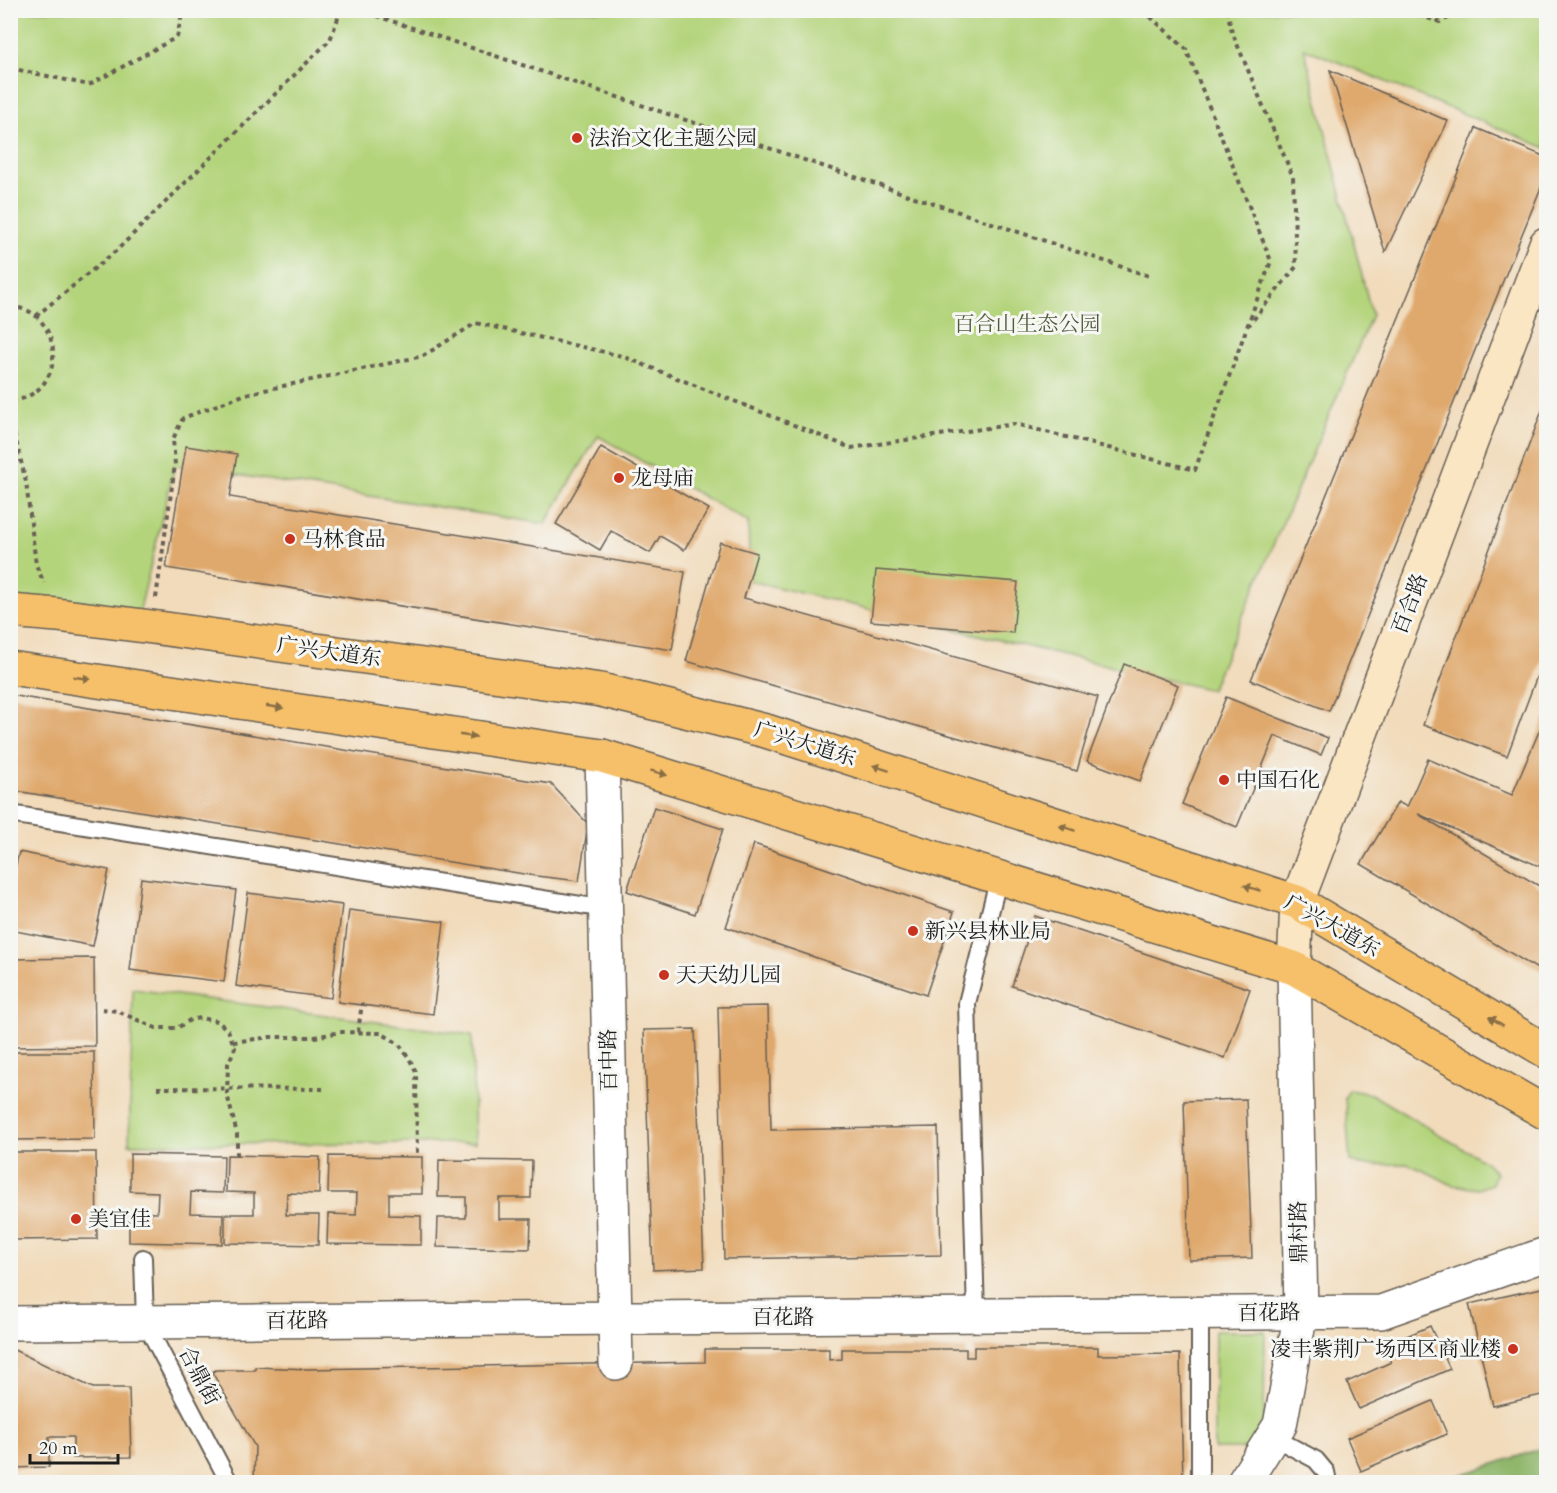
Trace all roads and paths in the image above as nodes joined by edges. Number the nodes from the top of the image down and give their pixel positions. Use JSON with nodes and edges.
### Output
{"nodes":[{"id":1,"x":183,"y":10,"type":"edge"},
{"id":2,"x":341,"y":10,"type":"edge"},
{"id":3,"x":359,"y":10,"type":"edge"},
{"id":4,"x":1143,"y":10,"type":"edge"},
{"id":5,"x":1227,"y":10,"type":"edge"},
{"id":6,"x":1402,"y":10,"type":"edge"},
{"id":7,"x":1465,"y":10,"type":"edge"},
{"id":8,"x":10,"y":69,"type":"edge"},
{"id":9,"x":1546,"y":244,"type":"edge"},
{"id":10,"x":1152,"y":277,"type":"dead end"},
{"id":11,"x":10,"y":306,"type":"edge"},
{"id":12,"x":36,"y":316,"type":"junction"},
{"id":13,"x":1247,"y":328,"type":"junction"},
{"id":14,"x":10,"y":401,"type":"edge"},
{"id":15,"x":10,"y":416,"type":"edge"},
{"id":16,"x":10,"y":588,"type":"edge"},
{"id":17,"x":10,"y":611,"type":"edge"},
{"id":18,"x":57,"y":615,"type":"junction"},
{"id":19,"x":152,"y":627,"type":"junction"},
{"id":20,"x":15,"y":671,"type":"edge"},
{"id":21,"x":602,"y":756,"type":"junction"},
{"id":22,"x":10,"y":814,"type":"edge"},
{"id":23,"x":999,"y":877,"type":"junction"},
{"id":24,"x":1297,"y":902,"type":"junction"},
{"id":25,"x":606,"y":909,"type":"junction"},
{"id":26,"x":1294,"y":968,"type":"junction"},
{"id":27,"x":362,"y":1003,"type":"dead end"},
{"id":28,"x":102,"y":1009,"type":"dead end"},
{"id":29,"x":358,"y":1032,"type":"junction"},
{"id":30,"x":233,"y":1042,"type":"junction"},
{"id":31,"x":1546,"y":1051,"type":"edge"},
{"id":32,"x":157,"y":1088,"type":"dead end"},
{"id":33,"x":227,"y":1088,"type":"junction"},
{"id":34,"x":323,"y":1089,"type":"dead end"},
{"id":35,"x":1546,"y":1113,"type":"edge"},
{"id":36,"x":237,"y":1155,"type":"dead end"},
{"id":37,"x":417,"y":1157,"type":"dead end"},
{"id":38,"x":1546,"y":1254,"type":"edge"},
{"id":39,"x":143,"y":1258,"type":"dead end"},
{"id":40,"x":1301,"y":1312,"type":"junction"},
{"id":41,"x":1200,"y":1313,"type":"junction"},
{"id":42,"x":976,"y":1315,"type":"junction"},
{"id":43,"x":615,"y":1318,"type":"junction"},
{"id":44,"x":145,"y":1322,"type":"junction"},
{"id":45,"x":10,"y":1323,"type":"edge"},
{"id":46,"x":616,"y":1363,"type":"dead end"},
{"id":47,"x":1273,"y":1437,"type":"junction"},
{"id":48,"x":230,"y":1482,"type":"edge"},
{"id":49,"x":1200,"y":1482,"type":"edge"},
{"id":50,"x":1244,"y":1482,"type":"edge"},
{"id":51,"x":1328,"y":1482,"type":"edge"}],
"edges":[{"from":1,"to":8,"type":"path"},
{"from":2,"to":12,"type":"path"},
{"from":3,"to":10,"type":"path"},
{"from":4,"to":13,"type":"path"},
{"from":5,"to":13,"type":"path"},
{"from":6,"to":7,"type":"path"},
{"from":9,"to":24,"type":"street","name":"百合路"},
{"from":11,"to":12,"type":"path"},
{"from":12,"to":14,"type":"path"},
{"from":13,"to":19,"type":"path"},
{"from":15,"to":18,"type":"path"},
{"from":16,"to":18,"type":"highway"},
{"from":17,"to":18,"type":"highway","name":"广兴大道东"},
{"from":18,"to":19,"type":"highway","name":"广兴大道东"},
{"from":24,"to":19,"type":"highway","name":"广兴大道东","one_way":true},
{"from":20,"to":21,"type":"highway","one_way":true},
{"from":21,"to":23,"type":"highway","one_way":true},
{"from":21,"to":25,"type":"street","name":"百中路"},
{"from":22,"to":25,"type":"lane"},
{"from":23,"to":26,"type":"highway"},
{"from":23,"to":42,"type":"lane"},
{"from":24,"to":26,"type":"street","name":"百合路"},
{"from":31,"to":24,"type":"highway","name":"广兴大道东","one_way":true},
{"from":25,"to":43,"type":"street","name":"百中路"},
{"from":26,"to":35,"type":"highway"},
{"from":26,"to":40,"type":"street","name":"鼎村路"},
{"from":27,"to":29,"type":"path"},
{"from":28,"to":30,"type":"path"},
{"from":29,"to":30,"type":"path"},
{"from":29,"to":37,"type":"path"},
{"from":30,"to":33,"type":"path"},
{"from":32,"to":33,"type":"path"},
{"from":33,"to":34,"type":"path"},
{"from":33,"to":36,"type":"path"},
{"from":38,"to":40,"type":"street","name":"百花路"},
{"from":39,"to":44,"type":"lane"},
{"from":40,"to":41,"type":"street","name":"百花路"},
{"from":40,"to":47,"type":"street","name":"鼎村路"},
{"from":41,"to":42,"type":"street","name":"百花路"},
{"from":41,"to":49,"type":"lane"},
{"from":42,"to":43,"type":"street","name":"百花路"},
{"from":43,"to":44,"type":"street","name":"百花路"},
{"from":43,"to":46,"type":"street","name":"百中路"},
{"from":44,"to":45,"type":"street","name":"百花路"},
{"from":44,"to":48,"type":"lane","name":"合鼎街"},
{"from":47,"to":50,"type":"street","name":"鼎村路"},
{"from":47,"to":51,"type":"lane"}]}
